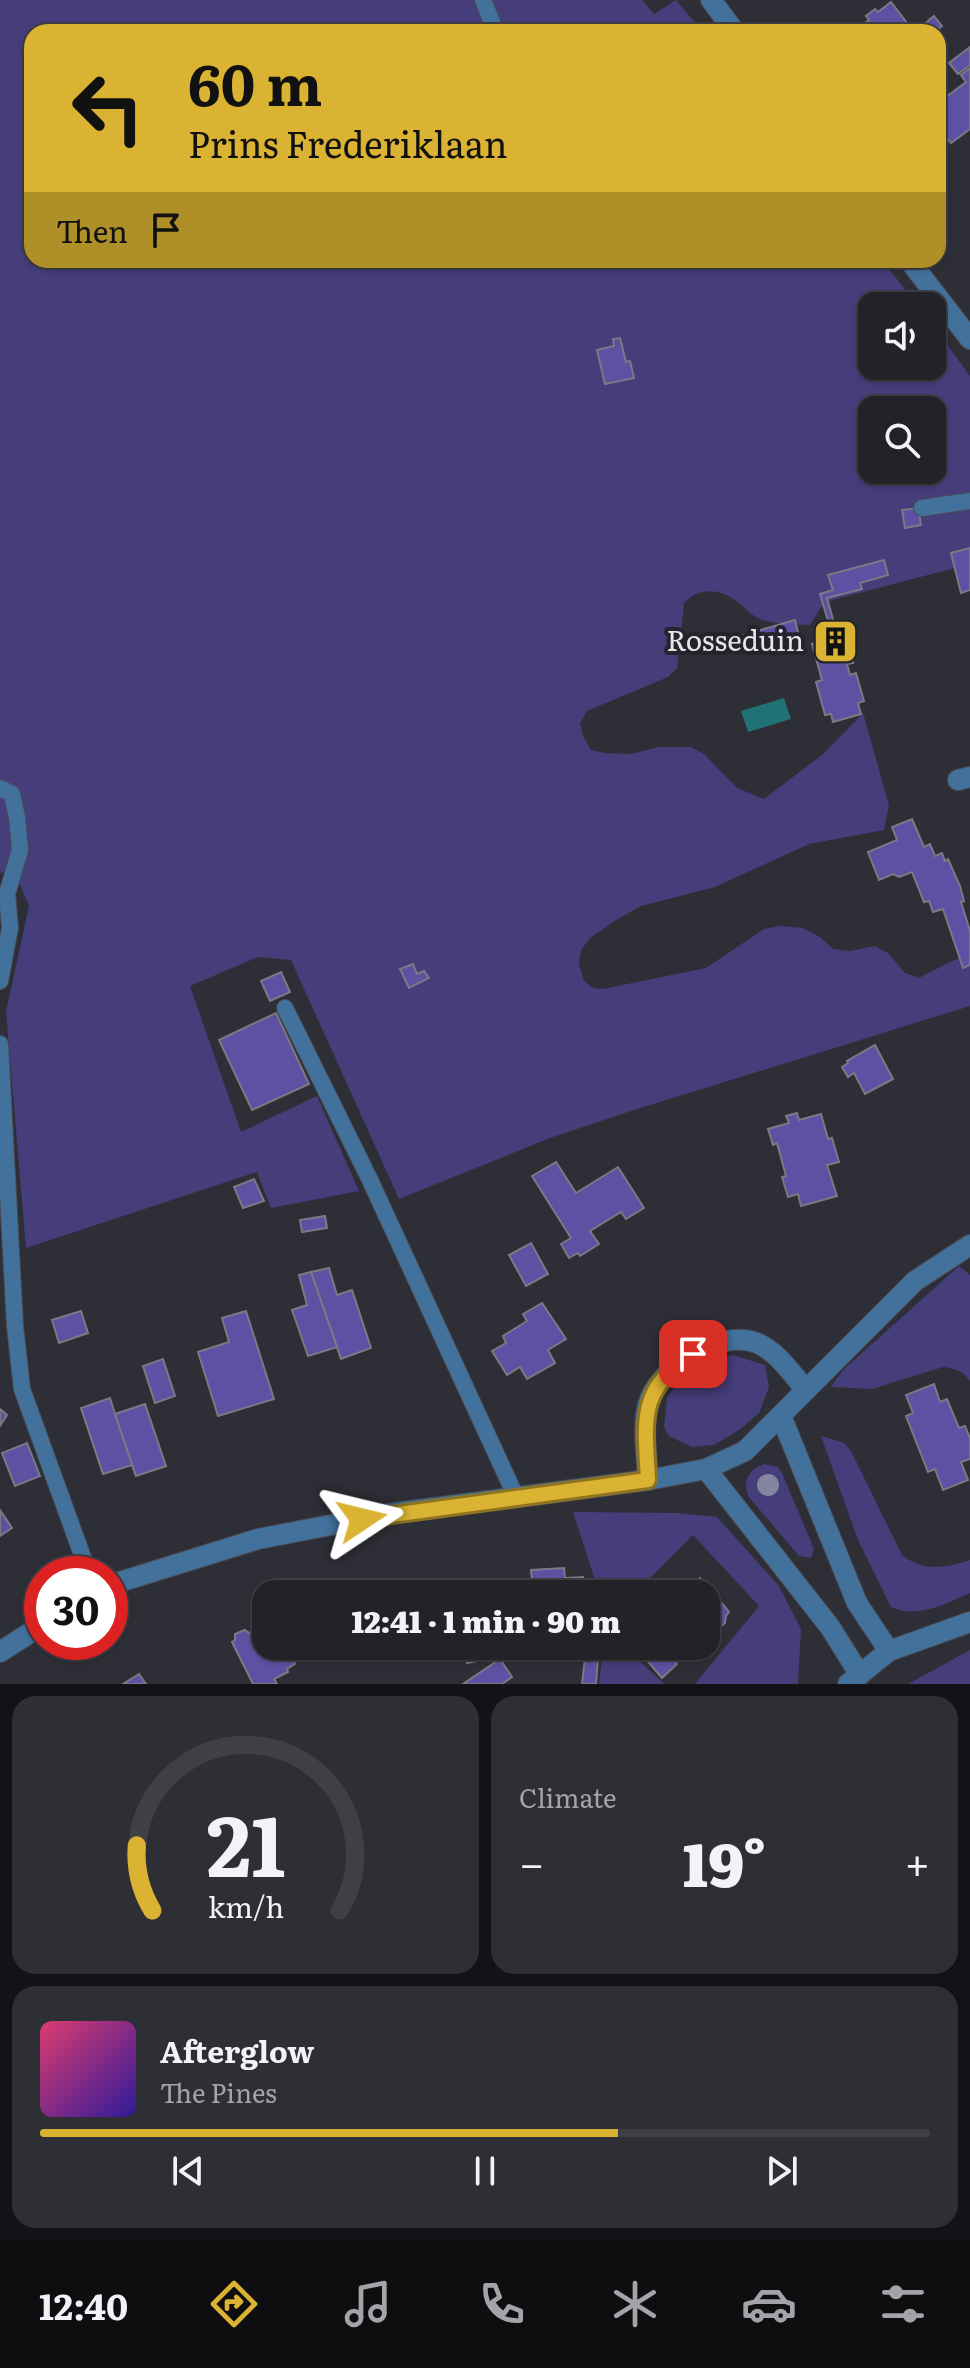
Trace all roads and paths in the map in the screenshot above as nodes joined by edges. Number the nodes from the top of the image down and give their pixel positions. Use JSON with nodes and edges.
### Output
{"nodes":[{"id":1,"x":483,"y":0,"type":"edge"},
{"id":2,"x":713,"y":0,"type":"edge"},
{"id":3,"x":493,"y":24,"type":"edge"},
{"id":4,"x":730,"y":24,"type":"edge"},
{"id":5,"x":915,"y":268,"type":"edge"},
{"id":6,"x":970,"y":339,"type":"edge"},
{"id":7,"x":970,"y":501,"type":"edge"},
{"id":8,"x":922,"y":508,"type":"dead end"},
{"id":9,"x":0,"y":788,"type":"edge"},
{"id":10,"x":2,"y":890,"type":"edge"},
{"id":11,"x":0,"y":981,"type":"edge"},
{"id":12,"x":285,"y":1008,"type":"dead end"},
{"id":13,"x":0,"y":1044,"type":"edge"},
{"id":14,"x":970,"y":1245,"type":"edge"},
{"id":15,"x":806,"y":1390,"type":"junction"},
{"id":16,"x":781,"y":1416,"type":"junction"},
{"id":17,"x":706,"y":1469,"type":"junction"},
{"id":18,"x":648,"y":1480,"type":"junction"},
{"id":19,"x":516,"y":1497,"type":"junction"},
{"id":20,"x":82,"y":1556,"type":"edge"},
{"id":21,"x":128,"y":1579,"type":"edge"},
{"id":22,"x":970,"y":1622,"type":"edge"},
{"id":23,"x":24,"y":1637,"type":"edge"},
{"id":24,"x":889,"y":1651,"type":"junction"},
{"id":25,"x":0,"y":1652,"type":"edge"},
{"id":26,"x":854,"y":1680,"type":"edge"}],
"edges":[{"from":1,"to":3,"type":"lane"},
{"from":2,"to":4,"type":"street"},
{"from":5,"to":6,"type":"street"},
{"from":7,"to":8,"type":"lane"},
{"from":9,"to":10,"type":"lane"},
{"from":10,"to":11,"type":"lane"},
{"from":12,"to":19,"type":"lane"},
{"from":13,"to":20,"type":"lane"},
{"from":14,"to":15,"type":"street"},
{"from":15,"to":16,"type":"street"},
{"from":15,"to":18,"type":"street"},
{"from":16,"to":17,"type":"street"},
{"from":16,"to":24,"type":"street"},
{"from":17,"to":18,"type":"street"},
{"from":17,"to":26,"type":"street"},
{"from":18,"to":19,"type":"street"},
{"from":19,"to":21,"type":"street"},
{"from":22,"to":24,"type":"street"},
{"from":23,"to":25,"type":"street"},
{"from":24,"to":26,"type":"street"}]}
